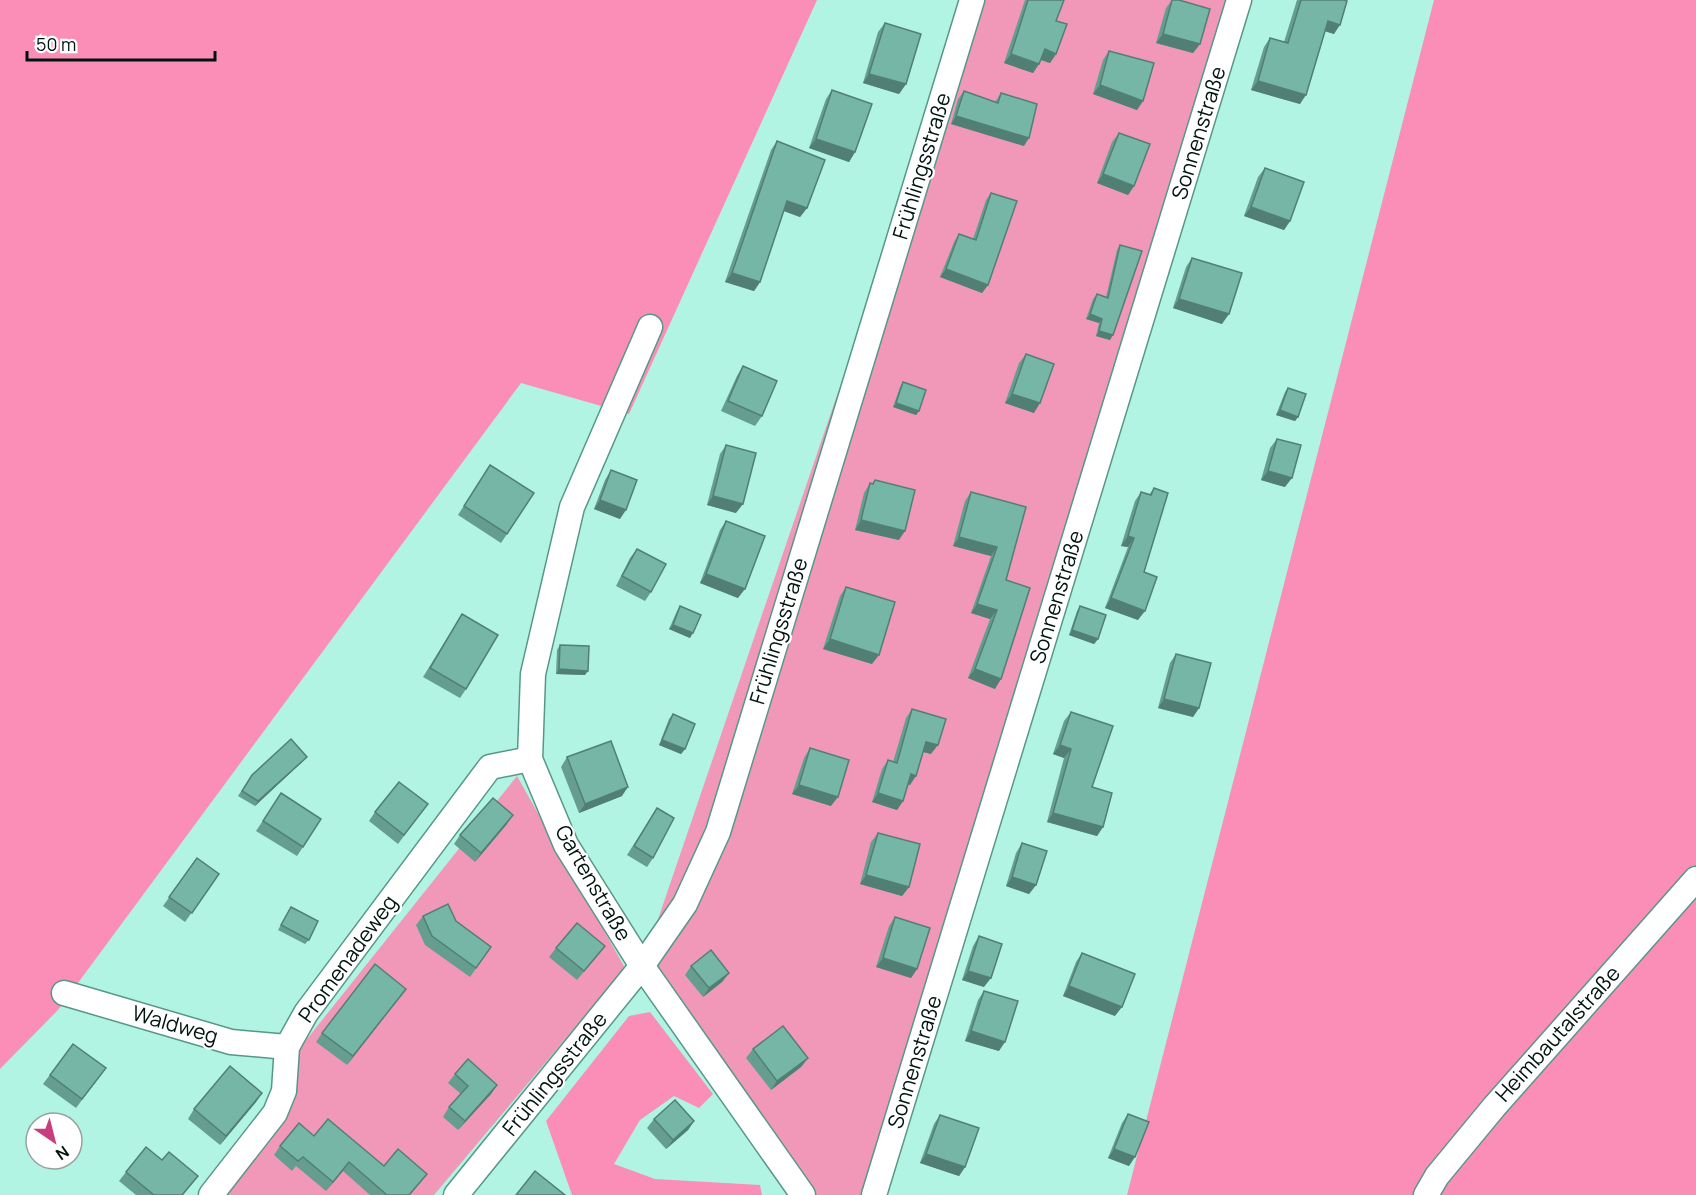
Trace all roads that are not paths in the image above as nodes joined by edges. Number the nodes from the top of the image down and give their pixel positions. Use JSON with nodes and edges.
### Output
{"nodes":[{"id":1,"x":972,"y":0,"type":"edge"},
{"id":2,"x":1239,"y":0,"type":"edge"},
{"id":3,"x":650,"y":327,"type":"dead end"},
{"id":4,"x":530,"y":759,"type":"junction"},
{"id":5,"x":1696,"y":879,"type":"edge"},
{"id":6,"x":642,"y":966,"type":"junction"},
{"id":7,"x":64,"y":993,"type":"dead end"},
{"id":8,"x":287,"y":1047,"type":"junction"},
{"id":9,"x":211,"y":1195,"type":"edge"},
{"id":10,"x":456,"y":1195,"type":"edge"},
{"id":11,"x":803,"y":1195,"type":"edge"},
{"id":12,"x":874,"y":1195,"type":"edge"},
{"id":13,"x":1426,"y":1195,"type":"edge"}],
"edges":[{"from":1,"to":6,"type":"street","name":"Frühlingsstraße"},
{"from":2,"to":12,"type":"street","name":"Sonnenstraße"},
{"from":3,"to":4,"type":"street","name":"Gartenstraße"},
{"from":4,"to":6,"type":"street","name":"Gartenstraße"},
{"from":4,"to":8,"type":"street","name":"Promenadeweg"},
{"from":5,"to":13,"type":"street","name":"Heimbautalstraße"},
{"from":6,"to":10,"type":"street","name":"Frühlingsstraße"},
{"from":6,"to":11,"type":"street","name":"Gartenstraße"},
{"from":7,"to":8,"type":"street","name":"Waldweg"},
{"from":8,"to":9,"type":"street","name":"Promenadeweg"}]}
